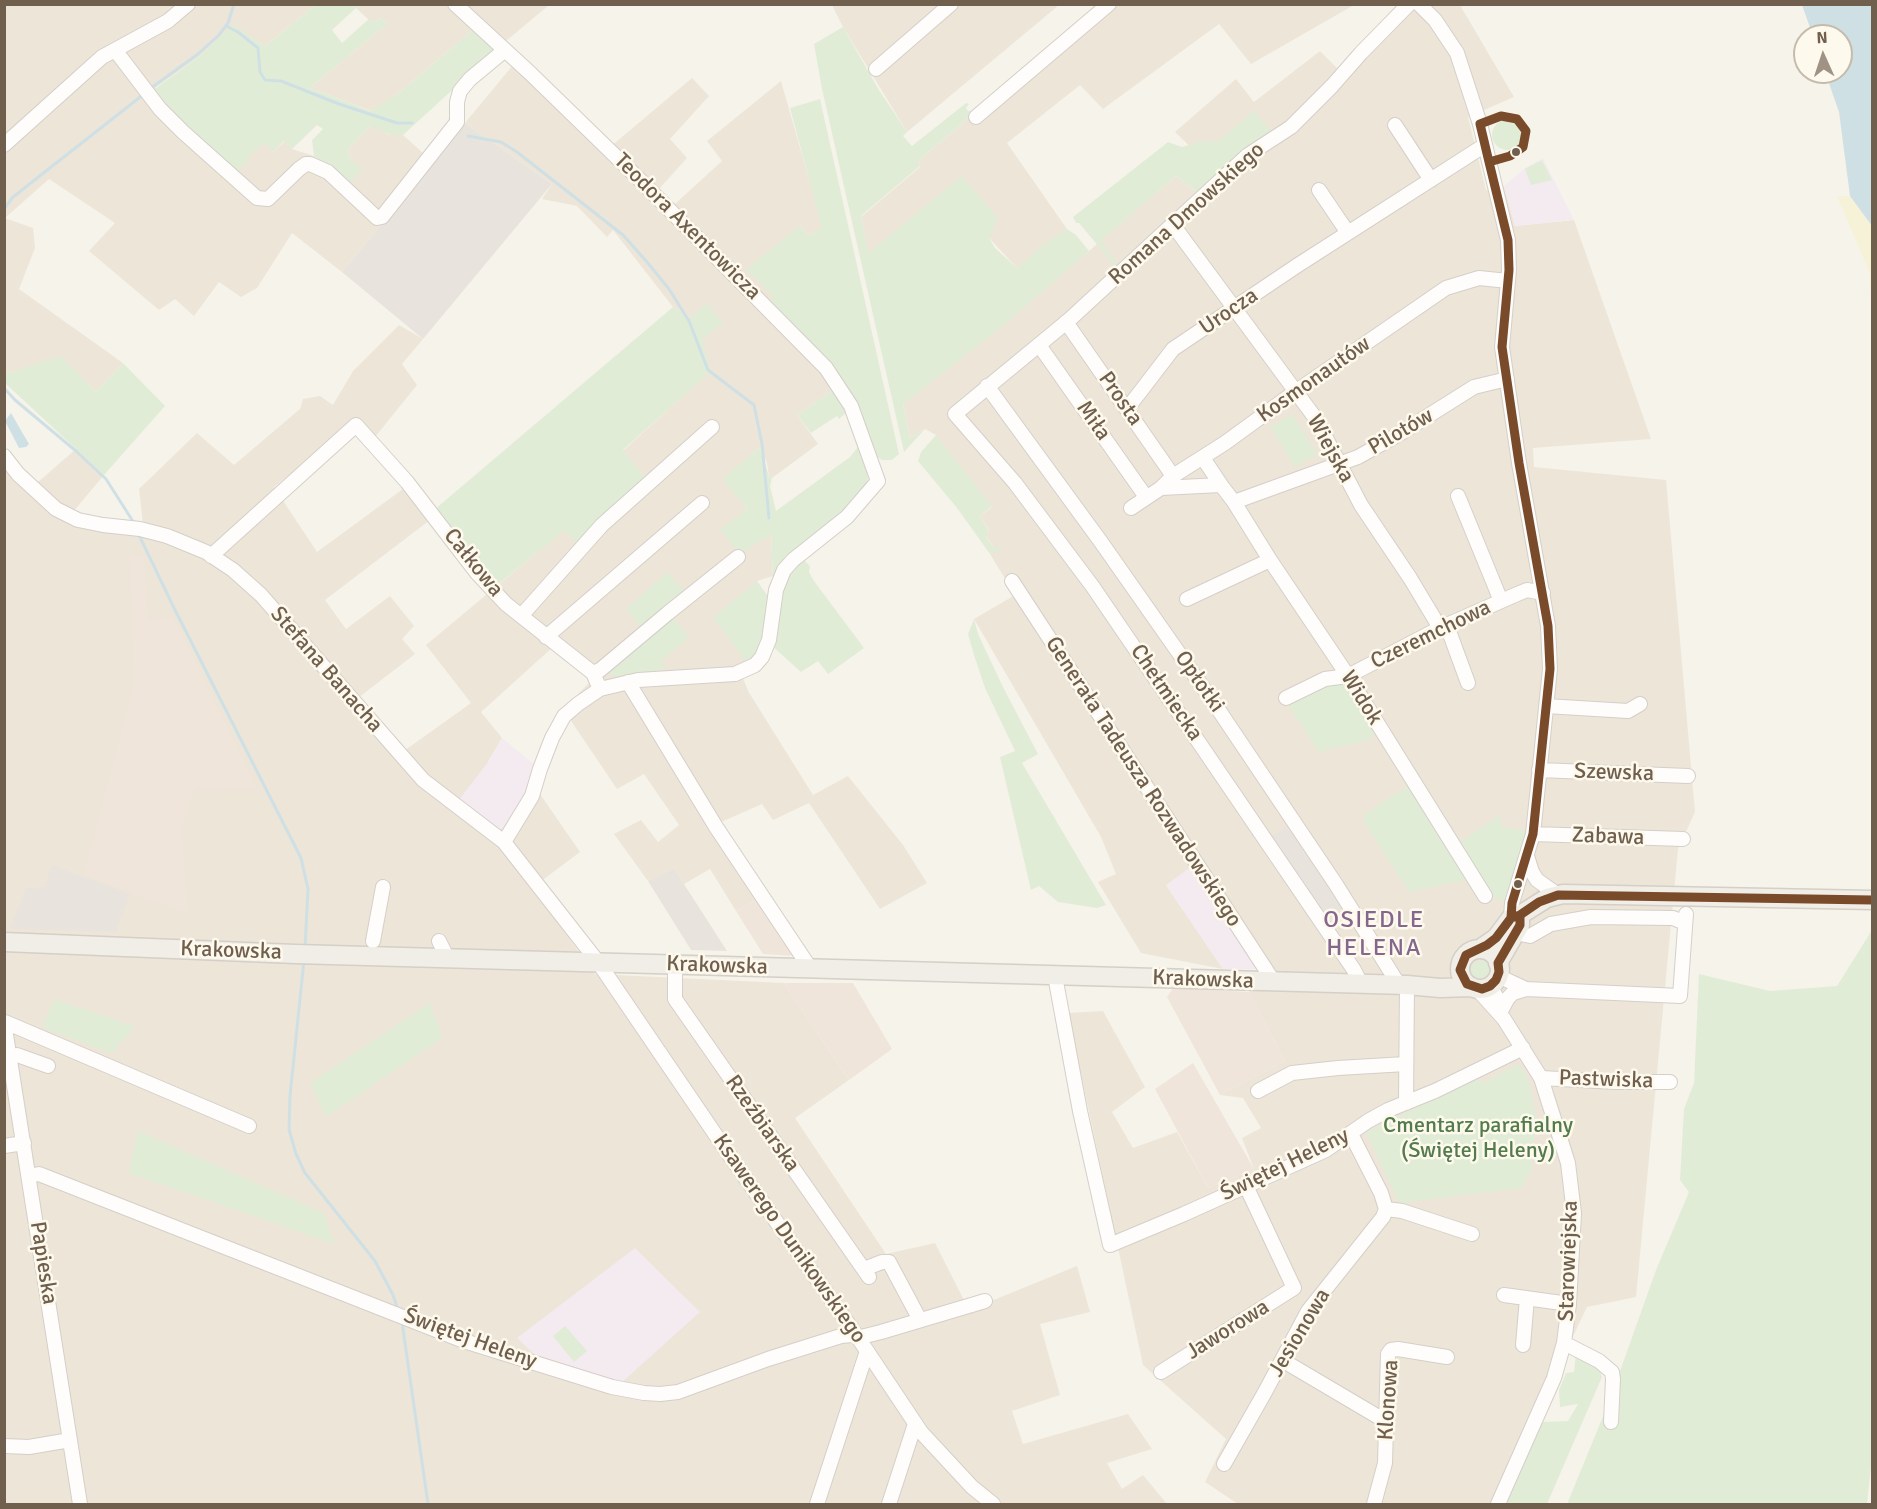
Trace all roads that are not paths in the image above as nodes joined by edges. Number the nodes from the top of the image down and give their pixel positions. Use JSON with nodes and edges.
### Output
{"nodes":[{"id":1,"x":188,"y":4,"type":"edge"},
{"id":2,"x":454,"y":4,"type":"edge"},
{"id":3,"x":951,"y":4,"type":"edge"},
{"id":4,"x":1109,"y":4,"type":"edge"},
{"id":5,"x":1409,"y":4,"type":"edge"},
{"id":6,"x":1419,"y":4,"type":"edge"},
{"id":7,"x":115,"y":50,"type":"junction"},
{"id":8,"x":505,"y":50,"type":"junction"},
{"id":9,"x":876,"y":69,"type":"dead end"},
{"id":10,"x":975,"y":117,"type":"dead end"},
{"id":11,"x":1395,"y":125,"type":"dead end"},
{"id":12,"x":4,"y":145,"type":"edge"},
{"id":13,"x":1485,"y":145,"type":"junction"},
{"id":14,"x":1431,"y":180,"type":"junction"},
{"id":15,"x":1319,"y":190,"type":"dead end"},
{"id":16,"x":1173,"y":225,"type":"junction"},
{"id":17,"x":1348,"y":233,"type":"junction"},
{"id":18,"x":1508,"y":281,"type":"junction"},
{"id":19,"x":1234,"y":309,"type":"junction"},
{"id":20,"x":1066,"y":322,"type":"junction"},
{"id":21,"x":1039,"y":345,"type":"junction"},
{"id":22,"x":1507,"y":380,"type":"junction"},
{"id":23,"x":987,"y":386,"type":"junction"},
{"id":24,"x":1294,"y":392,"type":"junction"},
{"id":25,"x":1127,"y":409,"type":"junction"},
{"id":26,"x":955,"y":414,"type":"joint"},
{"id":27,"x":712,"y":427,"type":"dead end"},
{"id":28,"x":4,"y":456,"type":"edge"},
{"id":29,"x":1203,"y":458,"type":"junction"},
{"id":30,"x":1339,"y":465,"type":"junction"},
{"id":31,"x":1173,"y":476,"type":"junction"},
{"id":32,"x":1221,"y":485,"type":"junction"},
{"id":33,"x":1161,"y":488,"type":"junction"},
{"id":34,"x":1458,"y":496,"type":"dead end"},
{"id":35,"x":1146,"y":497,"type":"junction"},
{"id":36,"x":1234,"y":502,"type":"junction"},
{"id":37,"x":702,"y":503,"type":"dead end"},
{"id":38,"x":1131,"y":508,"type":"dead end"},
{"id":39,"x":211,"y":556,"type":"junction"},
{"id":40,"x":738,"y":557,"type":"dead end"},
{"id":41,"x":1270,"y":560,"type":"junction"},
{"id":42,"x":1012,"y":582,"type":"dead end"},
{"id":43,"x":1543,"y":593,"type":"junction"},
{"id":44,"x":1187,"y":599,"type":"dead end"},
{"id":45,"x":1501,"y":601,"type":"junction"},
{"id":46,"x":521,"y":616,"type":"junction"},
{"id":47,"x":1440,"y":628,"type":"junction"},
{"id":48,"x":546,"y":637,"type":"junction"},
{"id":49,"x":593,"y":674,"type":"junction"},
{"id":50,"x":1348,"y":676,"type":"junction"},
{"id":51,"x":628,"y":682,"type":"junction"},
{"id":52,"x":1468,"y":683,"type":"dead end"},
{"id":53,"x":600,"y":689,"type":"junction"},
{"id":54,"x":1286,"y":698,"type":"dead end"},
{"id":55,"x":1640,"y":704,"type":"dead end"},
{"id":56,"x":1546,"y":706,"type":"junction"},
{"id":57,"x":1539,"y":770,"type":"junction"},
{"id":58,"x":1688,"y":776,"type":"dead end"},
{"id":59,"x":1533,"y":834,"type":"junction"},
{"id":60,"x":1683,"y":840,"type":"dead end"},
{"id":61,"x":504,"y":843,"type":"junction"},
{"id":62,"x":1527,"y":856,"type":"junction"},
{"id":63,"x":383,"y":887,"type":"dead end"},
{"id":64,"x":1558,"y":895,"type":"junction"},
{"id":65,"x":1485,"y":896,"type":"dead end"},
{"id":66,"x":1872,"y":900,"type":"edge"},
{"id":67,"x":1688,"y":911,"type":"junction"},
{"id":68,"x":1516,"y":922,"type":"junction"},
{"id":69,"x":373,"y":941,"type":"dead end"},
{"id":70,"x":4,"y":942,"type":"edge"},
{"id":71,"x":1480,"y":949,"type":"junction"},
{"id":72,"x":598,"y":962,"type":"junction"},
{"id":73,"x":675,"y":964,"type":"junction"},
{"id":74,"x":1460,"y":965,"type":"junction"},
{"id":75,"x":810,"y":968,"type":"junction"},
{"id":76,"x":1055,"y":976,"type":"junction"},
{"id":77,"x":1487,"y":980,"type":"junction"},
{"id":78,"x":1274,"y":982,"type":"junction"},
{"id":79,"x":1361,"y":984,"type":"junction"},
{"id":80,"x":1403,"y":985,"type":"junction"},
{"id":81,"x":1430,"y":986,"type":"junction"},
{"id":82,"x":1526,"y":989,"type":"junction"},
{"id":83,"x":1503,"y":1014,"type":"junction"},
{"id":84,"x":5,"y":1022,"type":"edge"},
{"id":85,"x":1523,"y":1048,"type":"junction"},
{"id":86,"x":17,"y":1055,"type":"dead end"},
{"id":87,"x":1406,"y":1064,"type":"junction"},
{"id":88,"x":48,"y":1066,"type":"dead end"},
{"id":89,"x":1541,"y":1078,"type":"junction"},
{"id":90,"x":1670,"y":1083,"type":"dead end"},
{"id":91,"x":1258,"y":1091,"type":"dead end"},
{"id":92,"x":1406,"y":1103,"type":"junction"},
{"id":93,"x":249,"y":1125,"type":"dead end"},
{"id":94,"x":1351,"y":1134,"type":"junction"},
{"id":95,"x":24,"y":1143,"type":"junction"},
{"id":96,"x":4,"y":1146,"type":"edge"},
{"id":97,"x":29,"y":1176,"type":"junction"},
{"id":98,"x":1246,"y":1186,"type":"junction"},
{"id":99,"x":1386,"y":1209,"type":"junction"},
{"id":100,"x":1472,"y":1234,"type":"dead end"},
{"id":101,"x":1294,"y":1288,"type":"junction"},
{"id":102,"x":1504,"y":1295,"type":"dead end"},
{"id":103,"x":1527,"y":1298,"type":"junction"},
{"id":104,"x":985,"y":1301,"type":"dead end"},
{"id":105,"x":1569,"y":1304,"type":"junction"},
{"id":106,"x":1308,"y":1311,"type":"junction"},
{"id":107,"x":920,"y":1320,"type":"junction"},
{"id":108,"x":857,"y":1336,"type":"junction"},
{"id":109,"x":1564,"y":1343,"type":"junction"},
{"id":110,"x":1523,"y":1346,"type":"dead end"},
{"id":111,"x":867,"y":1351,"type":"junction"},
{"id":112,"x":1447,"y":1357,"type":"dead end"},
{"id":113,"x":1282,"y":1360,"type":"junction"},
{"id":114,"x":1161,"y":1372,"type":"dead end"},
{"id":115,"x":1387,"y":1422,"type":"junction"},
{"id":116,"x":1611,"y":1422,"type":"dead end"},
{"id":117,"x":915,"y":1424,"type":"junction"},
{"id":118,"x":70,"y":1440,"type":"junction"},
{"id":119,"x":4,"y":1446,"type":"edge"},
{"id":120,"x":1224,"y":1464,"type":"dead end"},
{"id":121,"x":81,"y":1504,"type":"edge"},
{"id":122,"x":817,"y":1504,"type":"edge"},
{"id":123,"x":889,"y":1504,"type":"edge"},
{"id":124,"x":993,"y":1504,"type":"edge"},
{"id":125,"x":1374,"y":1504,"type":"edge"},
{"id":126,"x":1498,"y":1504,"type":"edge"}],
"edges":[{"from":1,"to":7,"type":"street"},
{"from":2,"to":8,"type":"street","name":"Teodora Axentowicza"},
{"from":3,"to":9,"type":"street"},
{"from":4,"to":10,"type":"street"},
{"from":5,"to":16,"type":"street","name":"Romana Dmowskiego"},
{"from":6,"to":13,"type":"street"},
{"from":7,"to":8,"type":"street"},
{"from":7,"to":12,"type":"street"},
{"from":8,"to":51,"type":"street","name":"Teodora Axentowicza"},
{"from":11,"to":14,"type":"street"},
{"from":13,"to":14,"type":"street","name":"Urocza"},
{"from":13,"to":18,"type":"street"},
{"from":14,"to":17,"type":"street","name":"Urocza"},
{"from":15,"to":17,"type":"street"},
{"from":16,"to":19,"type":"street","name":"Wiejska"},
{"from":16,"to":20,"type":"street","name":"Romana Dmowskiego"},
{"from":17,"to":19,"type":"street","name":"Urocza"},
{"from":18,"to":22,"type":"street"},
{"from":18,"to":24,"type":"street","name":"Kosmonautów"},
{"from":19,"to":24,"type":"street","name":"Wiejska"},
{"from":19,"to":25,"type":"street","name":"Urocza"},
{"from":20,"to":21,"type":"street","name":"Romana Dmowskiego"},
{"from":20,"to":25,"type":"street","name":"Prosta"},
{"from":21,"to":23,"type":"street","name":"Romana Dmowskiego"},
{"from":21,"to":35,"type":"street","name":"Miła"},
{"from":22,"to":30,"type":"street","name":"Pilotów"},
{"from":22,"to":43,"type":"street"},
{"from":23,"to":26,"type":"street","name":"Romana Dmowskiego"},
{"from":23,"to":80,"type":"street","name":"Opłotki"},
{"from":24,"to":29,"type":"street","name":"Kosmonautów"},
{"from":24,"to":30,"type":"street","name":"Wiejska"},
{"from":25,"to":31,"type":"street","name":"Prosta"},
{"from":26,"to":79,"type":"street","name":"Chełmiecka"},
{"from":27,"to":46,"type":"street"},
{"from":28,"to":39,"type":"street","name":"Stefana Banacha"},
{"from":29,"to":31,"type":"street","name":"Kosmonautów"},
{"from":29,"to":32,"type":"street"},
{"from":30,"to":36,"type":"street","name":"Pilotów"},
{"from":30,"to":47,"type":"street","name":"Wiejska"},
{"from":31,"to":33,"type":"street","name":"Kosmonautów"},
{"from":32,"to":33,"type":"street"},
{"from":32,"to":36,"type":"street"},
{"from":33,"to":35,"type":"street","name":"Kosmonautów"},
{"from":34,"to":45,"type":"street"},
{"from":35,"to":38,"type":"street","name":"Kosmonautów"},
{"from":36,"to":41,"type":"street","name":"Widok"},
{"from":37,"to":48,"type":"street"},
{"from":39,"to":46,"type":"street","name":"Całkowa"},
{"from":39,"to":61,"type":"street","name":"Stefana Banacha"},
{"from":40,"to":49,"type":"street"},
{"from":41,"to":44,"type":"street"},
{"from":41,"to":50,"type":"street","name":"Widok"},
{"from":42,"to":78,"type":"street","name":"Generała Tadeusza Rozwadowskiego"},
{"from":43,"to":45,"type":"street","name":"Czeremchowa"},
{"from":43,"to":56,"type":"street"},
{"from":45,"to":47,"type":"street","name":"Czeremchowa"},
{"from":46,"to":48,"type":"street","name":"Całkowa"},
{"from":47,"to":50,"type":"street","name":"Czeremchowa"},
{"from":47,"to":52,"type":"street","name":"Wiejska"},
{"from":48,"to":49,"type":"street","name":"Całkowa"},
{"from":49,"to":53,"type":"street","name":"Całkowa"},
{"from":50,"to":54,"type":"street","name":"Czeremchowa"},
{"from":50,"to":65,"type":"street","name":"Widok"},
{"from":51,"to":53,"type":"street"},
{"from":51,"to":75,"type":"street"},
{"from":53,"to":61,"type":"street"},
{"from":55,"to":56,"type":"street"},
{"from":56,"to":57,"type":"street"},
{"from":57,"to":58,"type":"street","name":"Szewska"},
{"from":57,"to":59,"type":"street"},
{"from":59,"to":60,"type":"street","name":"Zabawa"},
{"from":59,"to":62,"type":"street"},
{"from":61,"to":72,"type":"street","name":"Stefana Banacha"},
{"from":62,"to":64,"type":"street"},
{"from":62,"to":68,"type":"street"},
{"from":63,"to":69,"type":"street"},
{"from":64,"to":67,"type":"main road"},
{"from":64,"to":68,"type":"main road"},
{"from":66,"to":67,"type":"main road"},
{"from":67,"to":68,"type":"street"},
{"from":67,"to":82,"type":"street","name":"Krakowska"},
{"from":68,"to":71,"type":"main road"},
{"from":68,"to":77,"type":"main road"},
{"from":70,"to":72,"type":"main road","name":"Krakowska"},
{"from":71,"to":74,"type":"main road"},
{"from":71,"to":77,"type":"main road"},
{"from":72,"to":73,"type":"main road","name":"Krakowska"},
{"from":72,"to":108,"type":"street","name":"Ksawerego Dunikowskiego"},
{"from":73,"to":75,"type":"main road","name":"Krakowska"},
{"from":73,"to":107,"type":"street","name":"Rzeźbiarska"},
{"from":74,"to":77,"type":"main road"},
{"from":74,"to":81,"type":"main road"},
{"from":75,"to":76,"type":"main road","name":"Krakowska"},
{"from":76,"to":78,"type":"main road","name":"Krakowska"},
{"from":76,"to":98,"type":"street","name":"Świętej Heleny"},
{"from":77,"to":81,"type":"main road","name":"Krakowska"},
{"from":77,"to":82,"type":"street","name":"Krakowska"},
{"from":77,"to":83,"type":"street","name":"Starowiejska"},
{"from":78,"to":79,"type":"main road","name":"Krakowska"},
{"from":79,"to":80,"type":"main road","name":"Krakowska"},
{"from":80,"to":81,"type":"main road","name":"Krakowska"},
{"from":80,"to":87,"type":"street"},
{"from":82,"to":83,"type":"street"},
{"from":83,"to":85,"type":"street","name":"Starowiejska"},
{"from":84,"to":93,"type":"street"},
{"from":84,"to":95,"type":"street","name":"Papieska"},
{"from":85,"to":89,"type":"street","name":"Starowiejska"},
{"from":85,"to":92,"type":"street","name":"Świętej Heleny"},
{"from":86,"to":88,"type":"street"},
{"from":87,"to":91,"type":"street"},
{"from":87,"to":92,"type":"street"},
{"from":89,"to":90,"type":"street","name":"Pastwiska"},
{"from":89,"to":105,"type":"street","name":"Starowiejska"},
{"from":92,"to":94,"type":"street","name":"Świętej Heleny"},
{"from":94,"to":98,"type":"street","name":"Świętej Heleny"},
{"from":94,"to":99,"type":"street"},
{"from":95,"to":96,"type":"street"},
{"from":95,"to":97,"type":"street","name":"Papieska"},
{"from":97,"to":108,"type":"street","name":"Świętej Heleny"},
{"from":97,"to":118,"type":"street","name":"Papieska"},
{"from":98,"to":101,"type":"street","name":"Jaworowa"},
{"from":99,"to":100,"type":"street"},
{"from":99,"to":106,"type":"street","name":"Jesionowa"},
{"from":101,"to":106,"type":"street","name":"Jaworowa"},
{"from":101,"to":114,"type":"street","name":"Jaworowa"},
{"from":102,"to":103,"type":"street"},
{"from":103,"to":105,"type":"street"},
{"from":103,"to":110,"type":"street"},
{"from":104,"to":107,"type":"street","name":"Świętej Heleny"},
{"from":105,"to":109,"type":"street","name":"Starowiejska"},
{"from":106,"to":113,"type":"street","name":"Jesionowa"},
{"from":107,"to":108,"type":"street","name":"Świętej Heleny"},
{"from":108,"to":111,"type":"street","name":"Ksawerego Dunikowskiego"},
{"from":109,"to":116,"type":"street"},
{"from":109,"to":126,"type":"street","name":"Starowiejska"},
{"from":111,"to":117,"type":"street","name":"Ksawerego Dunikowskiego"},
{"from":111,"to":122,"type":"street"},
{"from":112,"to":115,"type":"street","name":"Klonowa"},
{"from":113,"to":115,"type":"street"},
{"from":113,"to":120,"type":"street","name":"Jesionowa"},
{"from":115,"to":125,"type":"street","name":"Klonowa"},
{"from":117,"to":123,"type":"street"},
{"from":117,"to":124,"type":"street","name":"Ksawerego Dunikowskiego"},
{"from":118,"to":119,"type":"street"},
{"from":118,"to":121,"type":"street","name":"Papieska"}]}
